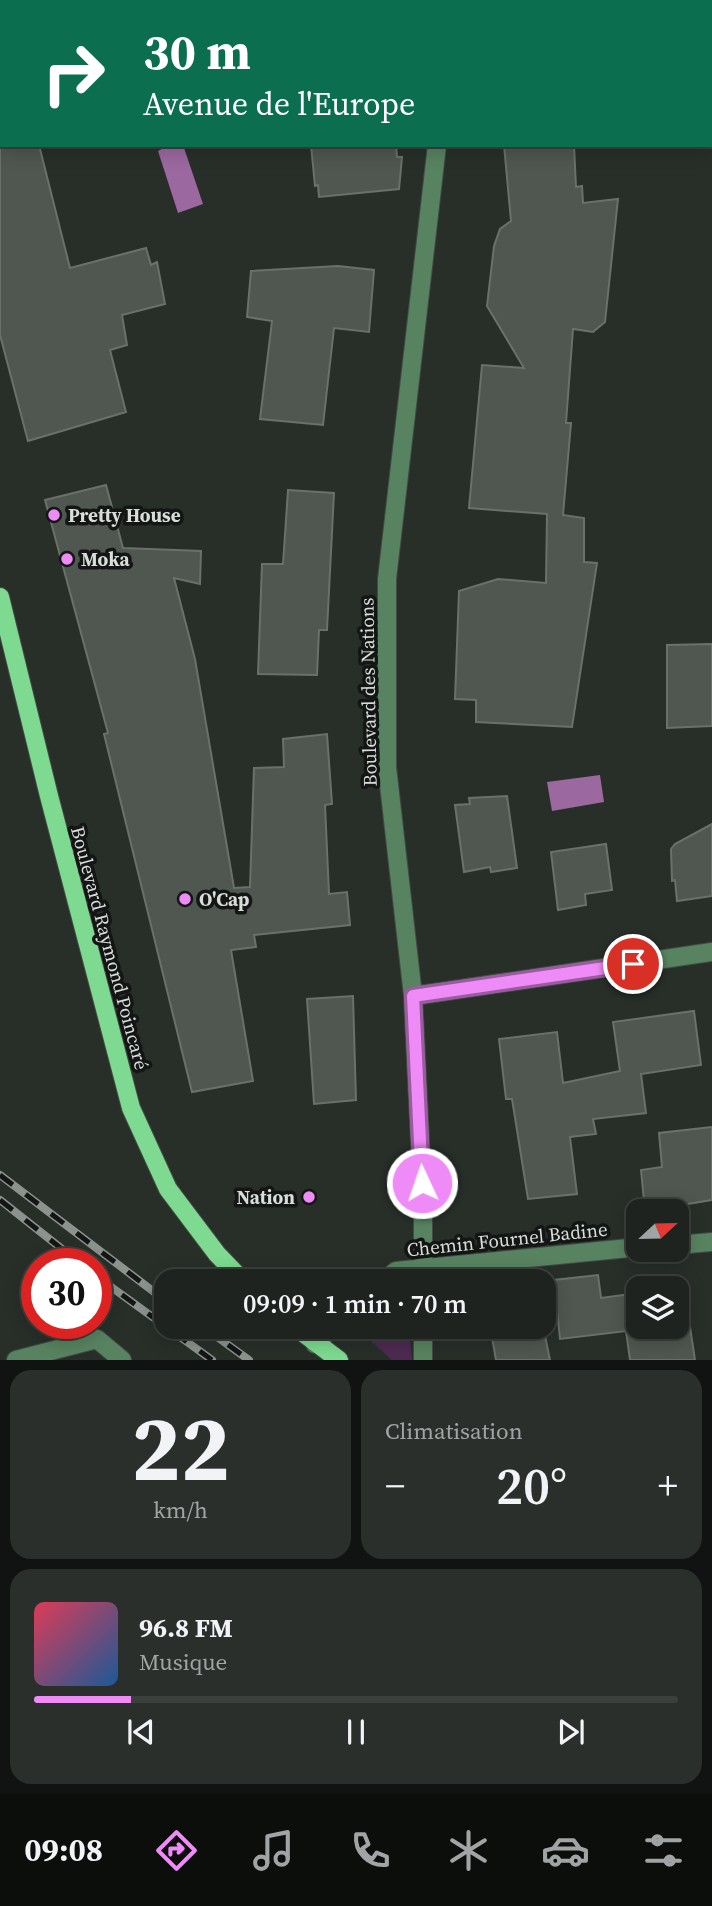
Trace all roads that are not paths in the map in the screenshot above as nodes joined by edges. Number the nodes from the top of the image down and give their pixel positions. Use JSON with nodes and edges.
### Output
{"nodes":[{"id":1,"x":437,"y":147,"type":"edge"},
{"id":2,"x":0,"y":597,"type":"edge"},
{"id":3,"x":712,"y":952,"type":"edge"},
{"id":4,"x":413,"y":996,"type":"junction"},
{"id":5,"x":712,"y":1242,"type":"edge"},
{"id":6,"x":690,"y":1244,"type":"edge"},
{"id":7,"x":626,"y":1249,"type":"edge"},
{"id":8,"x":231,"y":1269,"type":"edge"},
{"id":9,"x":423,"y":1269,"type":"edge"},
{"id":10,"x":469,"y":1269,"type":"edge"},
{"id":11,"x":309,"y":1339,"type":"edge"},
{"id":12,"x":320,"y":1339,"type":"edge"},
{"id":13,"x":423,"y":1339,"type":"edge"},
{"id":14,"x":315,"y":1344,"type":"junction"},
{"id":15,"x":16,"y":1360,"type":"edge"},
{"id":16,"x":122,"y":1360,"type":"edge"},
{"id":17,"x":339,"y":1360,"type":"edge"},
{"id":18,"x":423,"y":1360,"type":"edge"}],
"edges":[{"from":1,"to":4,"type":"street","name":"Boulevard des Nations"},
{"from":2,"to":8,"type":"main road","name":"Boulevard Raymond Poincaré"},
{"from":3,"to":4,"type":"street"},
{"from":4,"to":9,"type":"street","name":"Boulevard des Nations"},
{"from":5,"to":6,"type":"street"},
{"from":7,"to":10,"type":"street","name":"Chemin Fournel Badine"},
{"from":11,"to":14,"type":"main road"},
{"from":12,"to":14,"type":"street"},
{"from":13,"to":18,"type":"street"},
{"from":14,"to":17,"type":"main road"},
{"from":15,"to":16,"type":"street"}]}
